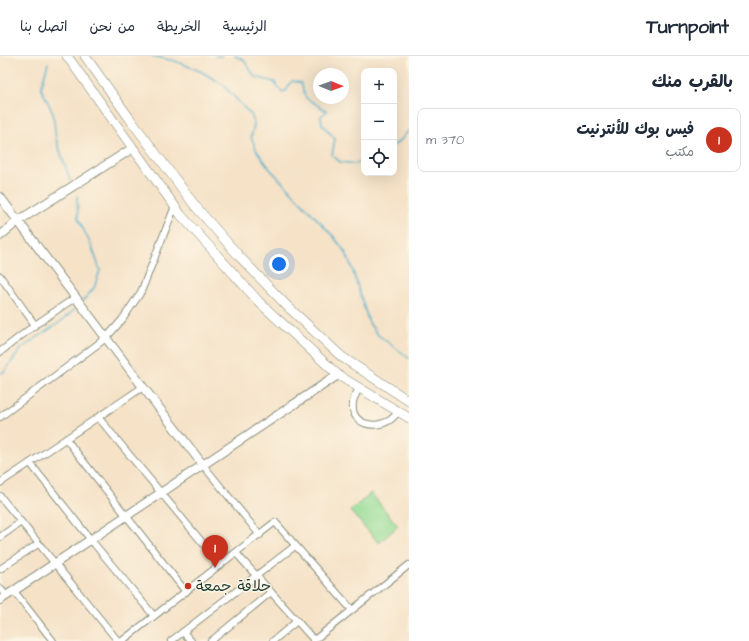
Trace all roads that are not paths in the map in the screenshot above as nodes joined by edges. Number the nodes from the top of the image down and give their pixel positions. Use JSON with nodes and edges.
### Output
{"nodes":[{"id":1,"x":67,"y":56,"type":"edge"},
{"id":2,"x":85,"y":56,"type":"edge"},
{"id":3,"x":134,"y":148,"type":"junction"},
{"id":4,"x":0,"y":198,"type":"edge"},
{"id":5,"x":175,"y":206,"type":"junction"},
{"id":6,"x":18,"y":222,"type":"junction"},
{"id":7,"x":0,"y":236,"type":"edge"},
{"id":8,"x":0,"y":276,"type":"edge"},
{"id":9,"x":77,"y":299,"type":"junction"},
{"id":10,"x":35,"y":325,"type":"junction"},
{"id":11,"x":106,"y":338,"type":"junction"},
{"id":12,"x":0,"y":352,"type":"edge"},
{"id":13,"x":338,"y":375,"type":"junction"},
{"id":14,"x":142,"y":387,"type":"junction"},
{"id":15,"x":359,"y":388,"type":"junction"},
{"id":16,"x":409,"y":401,"type":"edge"},
{"id":17,"x":406,"y":415,"type":"edge"},
{"id":18,"x":0,"y":417,"type":"edge"},
{"id":19,"x":98,"y":417,"type":"junction"},
{"id":20,"x":66,"y":439,"type":"junction"},
{"id":21,"x":30,"y":463,"type":"junction"},
{"id":22,"x":203,"y":465,"type":"junction"},
{"id":23,"x":0,"y":483,"type":"edge"},
{"id":24,"x":161,"y":493,"type":"junction"},
{"id":25,"x":0,"y":496,"type":"edge"},
{"id":26,"x":126,"y":517,"type":"junction"},
{"id":27,"x":21,"y":522,"type":"junction"},
{"id":28,"x":260,"y":535,"type":"junction"},
{"id":29,"x":0,"y":537,"type":"edge"},
{"id":30,"x":91,"y":540,"type":"junction"},
{"id":31,"x":38,"y":544,"type":"junction"},
{"id":32,"x":295,"y":546,"type":"junction"},
{"id":33,"x":236,"y":553,"type":"junction"},
{"id":34,"x":54,"y":564,"type":"junction"},
{"id":35,"x":221,"y":565,"type":"junction"},
{"id":36,"x":409,"y":565,"type":"edge"},
{"id":37,"x":0,"y":569,"type":"edge"},
{"id":38,"x":256,"y":575,"type":"junction"},
{"id":39,"x":0,"y":588,"type":"edge"},
{"id":40,"x":186,"y":592,"type":"junction"},
{"id":41,"x":271,"y":592,"type":"junction"},
{"id":42,"x":7,"y":596,"type":"edge"},
{"id":43,"x":352,"y":610,"type":"junction"},
{"id":44,"x":154,"y":616,"type":"junction"},
{"id":45,"x":297,"y":621,"type":"junction"},
{"id":46,"x":183,"y":632,"type":"junction"},
{"id":47,"x":53,"y":641,"type":"edge"},
{"id":48,"x":118,"y":641,"type":"edge"},
{"id":49,"x":122,"y":641,"type":"edge"},
{"id":50,"x":171,"y":641,"type":"edge"},
{"id":51,"x":191,"y":641,"type":"edge"},
{"id":52,"x":211,"y":641,"type":"edge"},
{"id":53,"x":273,"y":641,"type":"edge"},
{"id":54,"x":314,"y":641,"type":"edge"}],
"edges":[{"from":1,"to":3,"type":"main road"},
{"from":2,"to":16,"type":"main road"},
{"from":3,"to":5,"type":"main road"},
{"from":3,"to":6,"type":"street"},
{"from":4,"to":6,"type":"street"},
{"from":5,"to":11,"type":"street"},
{"from":5,"to":13,"type":"main road"},
{"from":6,"to":7,"type":"street"},
{"from":6,"to":9,"type":"street"},
{"from":8,"to":10,"type":"street"},
{"from":9,"to":10,"type":"street"},
{"from":9,"to":11,"type":"street"},
{"from":10,"to":12,"type":"street"},
{"from":11,"to":14,"type":"street"},
{"from":11,"to":18,"type":"street"},
{"from":13,"to":15,"type":"main road"},
{"from":13,"to":22,"type":"street"},
{"from":14,"to":19,"type":"street"},
{"from":14,"to":22,"type":"street"},
{"from":15,"to":17,"type":"main road"},
{"from":15,"to":17,"type":"street"},
{"from":19,"to":20,"type":"street"},
{"from":19,"to":24,"type":"street"},
{"from":20,"to":21,"type":"street"},
{"from":20,"to":26,"type":"street"},
{"from":21,"to":23,"type":"street"},
{"from":21,"to":30,"type":"street"},
{"from":22,"to":24,"type":"street"},
{"from":22,"to":28,"type":"street"},
{"from":24,"to":26,"type":"street"},
{"from":24,"to":35,"type":"street"},
{"from":25,"to":27,"type":"street"},
{"from":26,"to":30,"type":"street"},
{"from":26,"to":40,"type":"street"},
{"from":27,"to":29,"type":"street"},
{"from":27,"to":31,"type":"street"},
{"from":28,"to":32,"type":"street"},
{"from":28,"to":33,"type":"street"},
{"from":30,"to":34,"type":"street"},
{"from":30,"to":44,"type":"street"},
{"from":31,"to":34,"type":"street"},
{"from":31,"to":37,"type":"street"},
{"from":32,"to":38,"type":"street"},
{"from":32,"to":43,"type":"street"},
{"from":33,"to":35,"type":"street"},
{"from":33,"to":38,"type":"street"},
{"from":34,"to":42,"type":"street"},
{"from":34,"to":48,"type":"street"},
{"from":35,"to":40,"type":"street"},
{"from":36,"to":43,"type":"street"},
{"from":38,"to":41,"type":"street"},
{"from":38,"to":46,"type":"street"},
{"from":39,"to":42,"type":"street"},
{"from":40,"to":44,"type":"street"},
{"from":41,"to":45,"type":"street"},
{"from":41,"to":52,"type":"street"},
{"from":42,"to":47,"type":"street"},
{"from":43,"to":54,"type":"street"},
{"from":44,"to":49,"type":"street"},
{"from":45,"to":53,"type":"street"},
{"from":45,"to":54,"type":"street"},
{"from":46,"to":50,"type":"street"},
{"from":46,"to":51,"type":"street"}]}
